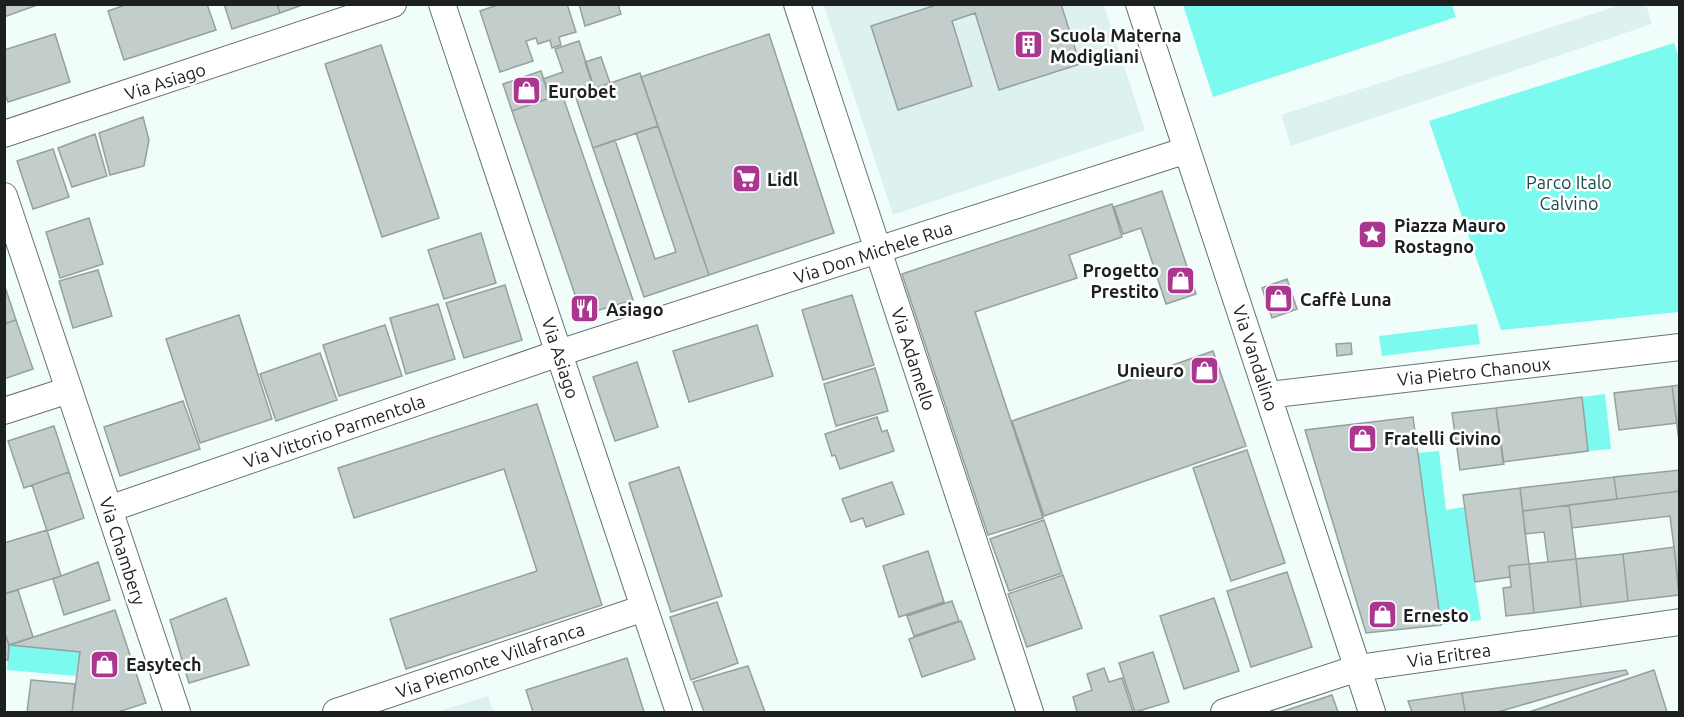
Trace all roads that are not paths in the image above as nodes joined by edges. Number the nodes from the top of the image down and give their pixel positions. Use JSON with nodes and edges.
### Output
{"nodes":[{"id":1,"x":393,"y":4,"type":"edge"},
{"id":2,"x":442,"y":4,"type":"edge"},
{"id":3,"x":797,"y":4,"type":"edge"},
{"id":4,"x":1139,"y":4,"type":"edge"},
{"id":5,"x":4,"y":134,"type":"edge"},
{"id":6,"x":1187,"y":150,"type":"junction"},
{"id":7,"x":4,"y":196,"type":"edge"},
{"id":8,"x":878,"y":250,"type":"junction"},
{"id":9,"x":1680,"y":347,"type":"edge"},
{"id":10,"x":559,"y":353,"type":"junction"},
{"id":11,"x":69,"y":390,"type":"junction"},
{"id":12,"x":1268,"y":395,"type":"junction"},
{"id":13,"x":4,"y":411,"type":"edge"},
{"id":14,"x":109,"y":508,"type":"junction"},
{"id":15,"x":644,"y":608,"type":"junction"},
{"id":16,"x":1680,"y":622,"type":"edge"},
{"id":17,"x":1358,"y":668,"type":"junction"},
{"id":18,"x":176,"y":712,"type":"edge"},
{"id":19,"x":336,"y":712,"type":"edge"},
{"id":20,"x":679,"y":712,"type":"edge"},
{"id":21,"x":1030,"y":712,"type":"edge"},
{"id":22,"x":1224,"y":712,"type":"edge"},
{"id":23,"x":1372,"y":712,"type":"edge"}],
"edges":[{"from":1,"to":5,"type":"street","name":"Via Asiago"},
{"from":2,"to":10,"type":"street","name":"Via Asiago"},
{"from":3,"to":8,"type":"street","name":"Via Adamello"},
{"from":4,"to":6,"type":"street","name":"Via Vandalino"},
{"from":6,"to":8,"type":"street","name":"Via Don Michele Rua"},
{"from":6,"to":12,"type":"street","name":"Via Vandalino"},
{"from":7,"to":11,"type":"street","name":"Via Chambery"},
{"from":8,"to":10,"type":"street","name":"Via Don Michele Rua"},
{"from":8,"to":21,"type":"street","name":"Via Adamello"},
{"from":9,"to":12,"type":"street","name":"Via Pietro Chanoux"},
{"from":10,"to":14,"type":"street","name":"Via Vittorio Parmentola"},
{"from":10,"to":15,"type":"street","name":"Via Asiago"},
{"from":11,"to":13,"type":"street"},
{"from":11,"to":14,"type":"street","name":"Via Chambery"},
{"from":12,"to":17,"type":"street","name":"Via Vandalino"},
{"from":14,"to":18,"type":"street","name":"Via Chambery"},
{"from":15,"to":19,"type":"street","name":"Via Piemonte Villafranca"},
{"from":15,"to":20,"type":"street","name":"Via Asiago"},
{"from":16,"to":17,"type":"street","name":"Via Eritrea"},
{"from":17,"to":22,"type":"street","name":"Via Eritrea"},
{"from":17,"to":23,"type":"street","name":"Via Vandalino"}]}
